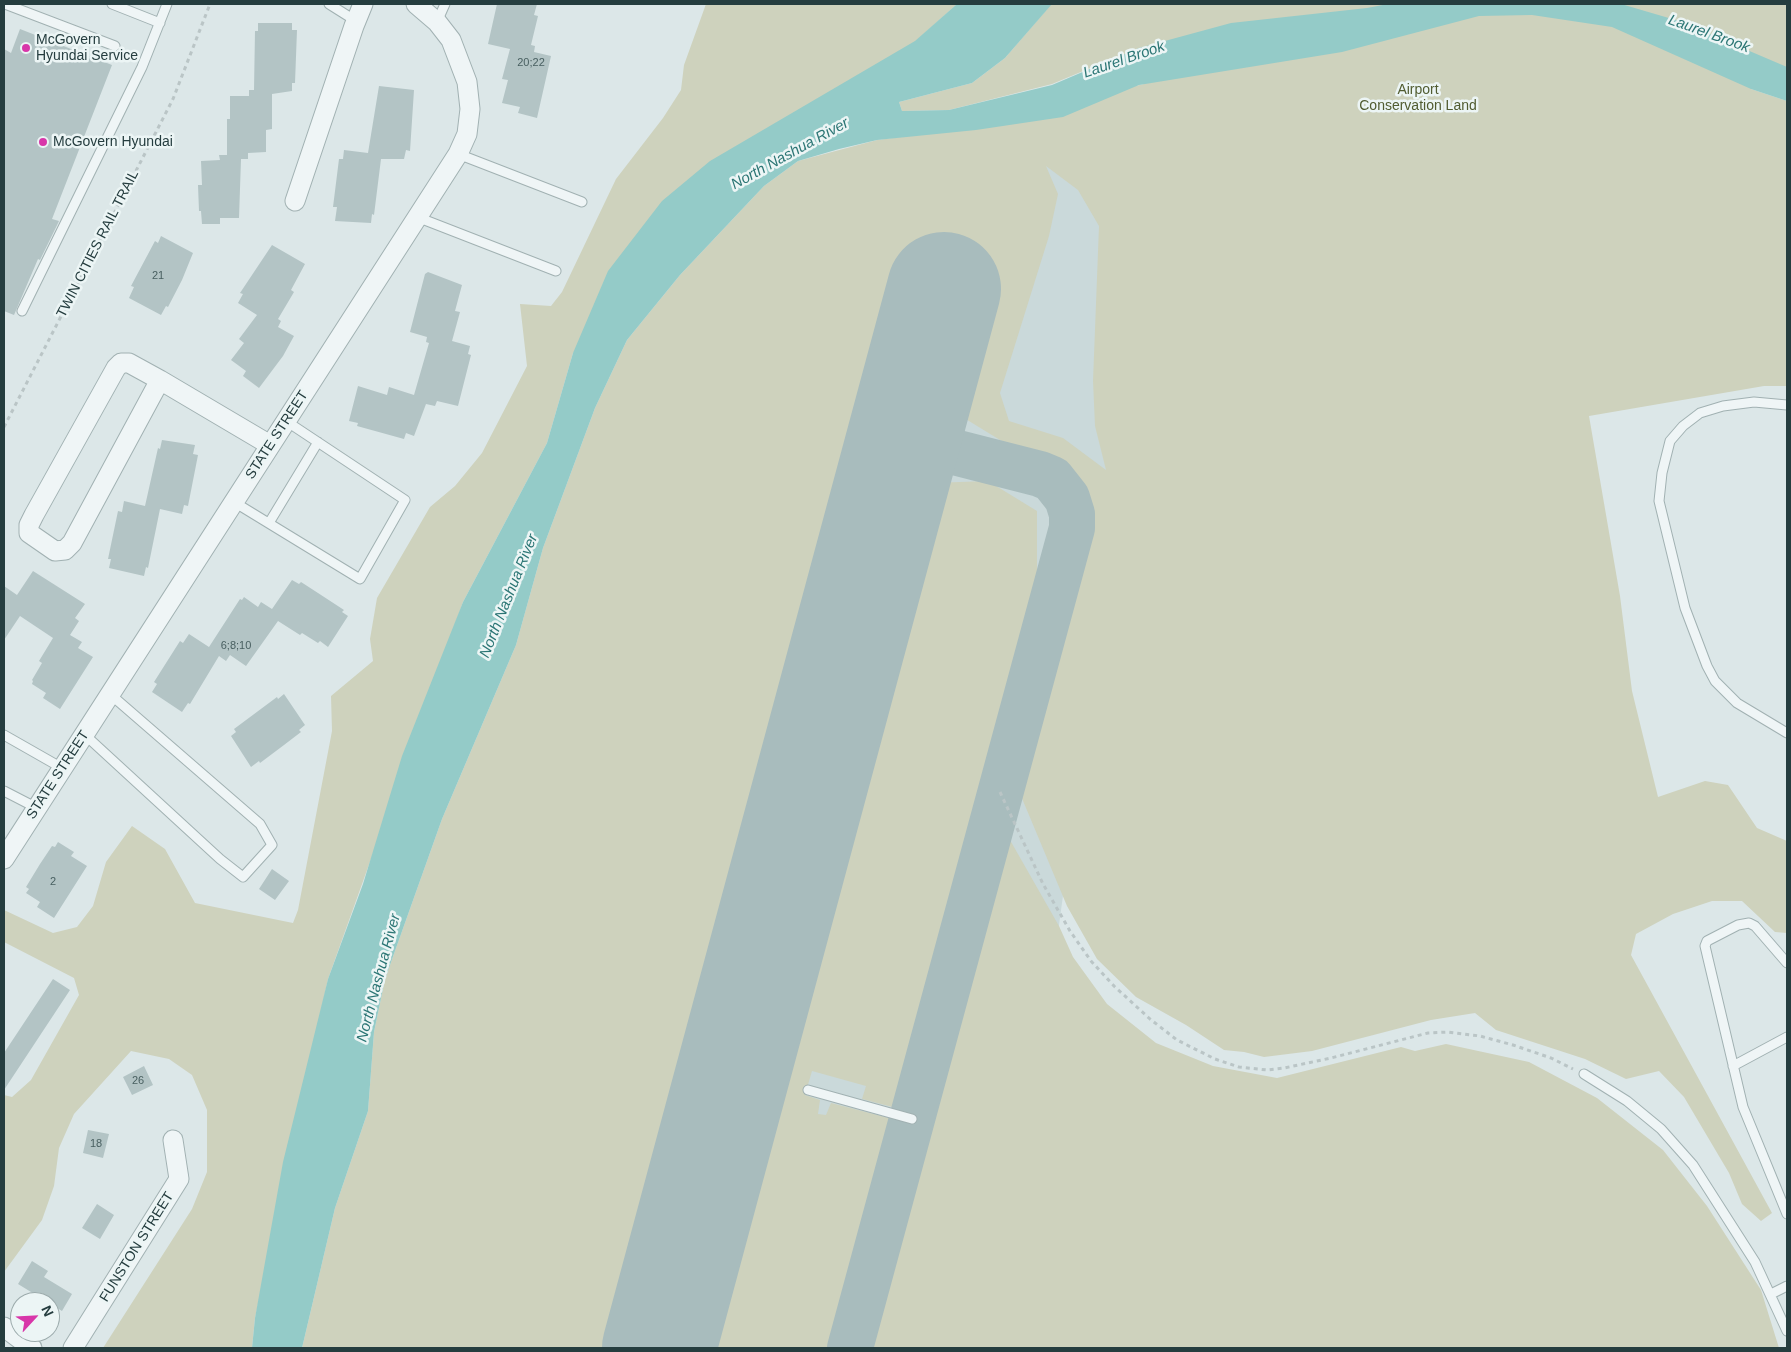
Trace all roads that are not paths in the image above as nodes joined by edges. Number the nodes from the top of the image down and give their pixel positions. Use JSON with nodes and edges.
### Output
{"nodes":[{"id":1,"x":5,"y":4,"type":"edge"},
{"id":2,"x":112,"y":4,"type":"edge"},
{"id":3,"x":167,"y":4,"type":"edge"},
{"id":4,"x":329,"y":4,"type":"edge"},
{"id":5,"x":363,"y":4,"type":"edge"},
{"id":6,"x":416,"y":4,"type":"edge"},
{"id":7,"x":445,"y":4,"type":"edge"},
{"id":8,"x":356,"y":22,"type":"junction"},
{"id":9,"x":437,"y":22,"type":"junction"},
{"id":10,"x":160,"y":23,"type":"junction"},
{"id":11,"x":115,"y":46,"type":"dead end"},
{"id":12,"x":458,"y":154,"type":"junction"},
{"id":13,"x":295,"y":201,"type":"dead end"},
{"id":14,"x":582,"y":202,"type":"dead end"},
{"id":15,"x":417,"y":217,"type":"junction"},
{"id":16,"x":556,"y":271,"type":"dead end"},
{"id":17,"x":22,"y":311,"type":"dead end"},
{"id":18,"x":160,"y":380,"type":"junction"},
{"id":19,"x":1787,"y":405,"type":"edge"},
{"id":20,"x":286,"y":421,"type":"junction"},
{"id":21,"x":318,"y":442,"type":"junction"},
{"id":22,"x":270,"y":445,"type":"junction"},
{"id":23,"x":234,"y":502,"type":"junction"},
{"id":24,"x":269,"y":523,"type":"junction"},
{"id":25,"x":110,"y":694,"type":"junction"},
{"id":26,"x":1787,"y":733,"type":"edge"},
{"id":27,"x":84,"y":734,"type":"junction"},
{"id":28,"x":4,"y":735,"type":"edge"},
{"id":29,"x":62,"y":768,"type":"junction"},
{"id":30,"x":4,"y":791,"type":"edge"},
{"id":31,"x":37,"y":808,"type":"junction"},
{"id":32,"x":4,"y":859,"type":"edge"},
{"id":33,"x":1787,"y":962,"type":"edge"},
{"id":34,"x":1787,"y":1037,"type":"edge"},
{"id":35,"x":1733,"y":1066,"type":"junction"},
{"id":36,"x":1584,"y":1074,"type":"road end"},
{"id":37,"x":808,"y":1090,"type":"dead end"},
{"id":38,"x":912,"y":1119,"type":"dead end"},
{"id":39,"x":173,"y":1140,"type":"dead end"},
{"id":40,"x":1787,"y":1214,"type":"edge"},
{"id":41,"x":1787,"y":1286,"type":"edge"},
{"id":42,"x":1771,"y":1294,"type":"junction"},
{"id":43,"x":4,"y":1327,"type":"edge"},
{"id":44,"x":1787,"y":1331,"type":"edge"},
{"id":45,"x":32,"y":1348,"type":"edge"},
{"id":46,"x":73,"y":1348,"type":"edge"}],
"edges":[{"from":1,"to":11,"type":"lane"},
{"from":2,"to":10,"type":"lane"},
{"from":3,"to":10,"type":"lane"},
{"from":4,"to":8,"type":"lane"},
{"from":5,"to":8,"type":"street"},
{"from":6,"to":9,"type":"street","name":"STATE STREET"},
{"from":7,"to":9,"type":"lane"},
{"from":8,"to":13,"type":"street"},
{"from":9,"to":12,"type":"street","name":"STATE STREET"},
{"from":10,"to":17,"type":"lane"},
{"from":12,"to":14,"type":"lane"},
{"from":12,"to":15,"type":"street","name":"STATE STREET"},
{"from":15,"to":16,"type":"lane"},
{"from":15,"to":20,"type":"street","name":"STATE STREET"},
{"from":18,"to":18,"type":"street"},
{"from":18,"to":22,"type":"street"},
{"from":19,"to":26,"type":"lane"},
{"from":20,"to":21,"type":"lane"},
{"from":20,"to":22,"type":"street","name":"STATE STREET"},
{"from":21,"to":24,"type":"lane"},
{"from":21,"to":24,"type":"lane"},
{"from":22,"to":23,"type":"street","name":"STATE STREET"},
{"from":23,"to":24,"type":"lane"},
{"from":23,"to":25,"type":"street","name":"STATE STREET"},
{"from":25,"to":27,"type":"street","name":"STATE STREET"},
{"from":25,"to":27,"type":"lane"},
{"from":27,"to":29,"type":"street","name":"STATE STREET"},
{"from":28,"to":29,"type":"lane"},
{"from":29,"to":31,"type":"street","name":"STATE STREET"},
{"from":30,"to":31,"type":"lane"},
{"from":31,"to":32,"type":"street","name":"STATE STREET"},
{"from":33,"to":35,"type":"lane"},
{"from":34,"to":35,"type":"lane"},
{"from":35,"to":40,"type":"lane"},
{"from":36,"to":42,"type":"lane"},
{"from":37,"to":38,"type":"lane"},
{"from":39,"to":46,"type":"street","name":"FUNSTON STREET"},
{"from":41,"to":42,"type":"lane"},
{"from":42,"to":44,"type":"lane"},
{"from":43,"to":45,"type":"street"}]}
